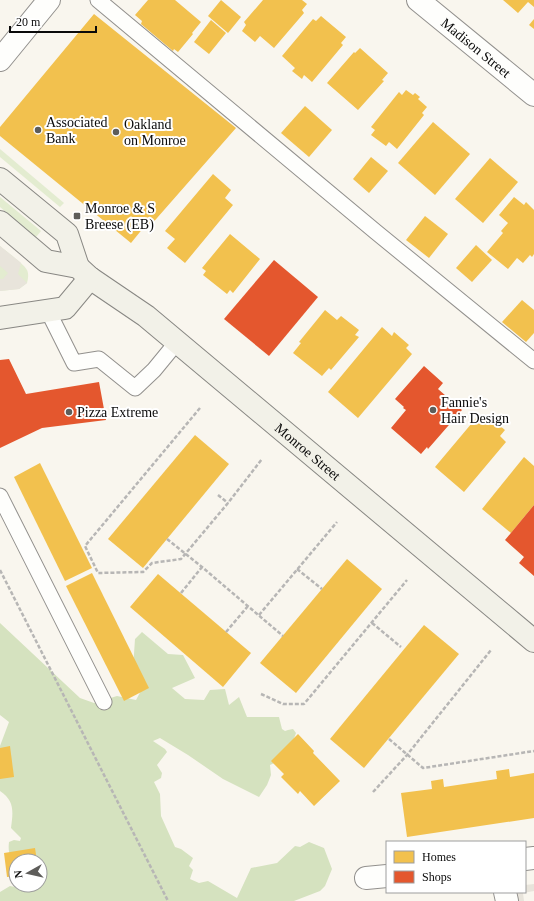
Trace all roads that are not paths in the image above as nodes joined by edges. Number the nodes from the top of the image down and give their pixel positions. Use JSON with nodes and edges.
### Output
{"nodes":[{"id":1,"x":49,"y":0,"type":"edge"},
{"id":2,"x":98,"y":0,"type":"edge"},
{"id":3,"x":418,"y":0,"type":"edge"},
{"id":4,"x":0,"y":60,"type":"edge"},
{"id":5,"x":534,"y":95,"type":"edge"},
{"id":6,"x":0,"y":178,"type":"edge"},
{"id":7,"x":0,"y":222,"type":"edge"},
{"id":8,"x":84,"y":273,"type":"junction"},
{"id":9,"x":48,"y":311,"type":"junction"},
{"id":10,"x":0,"y":318,"type":"edge"},
{"id":11,"x":177,"y":342,"type":"junction"},
{"id":12,"x":534,"y":362,"type":"edge"},
{"id":13,"x":0,"y":496,"type":"edge"},
{"id":14,"x":534,"y":641,"type":"edge"},
{"id":15,"x":104,"y":702,"type":"dead end"}],
"edges":[{"from":1,"to":4,"type":"street"},
{"from":2,"to":12,"type":"lane"},
{"from":3,"to":5,"type":"street","name":"Madison Street"},
{"from":6,"to":8,"type":"main road"},
{"from":7,"to":8,"type":"main road","name":"Monroe Street"},
{"from":8,"to":9,"type":"main road"},
{"from":8,"to":11,"type":"main road","name":"Monroe Street"},
{"from":9,"to":10,"type":"main road"},
{"from":9,"to":11,"type":"lane"},
{"from":11,"to":14,"type":"main road","name":"Monroe Street"},
{"from":13,"to":15,"type":"lane"}]}
